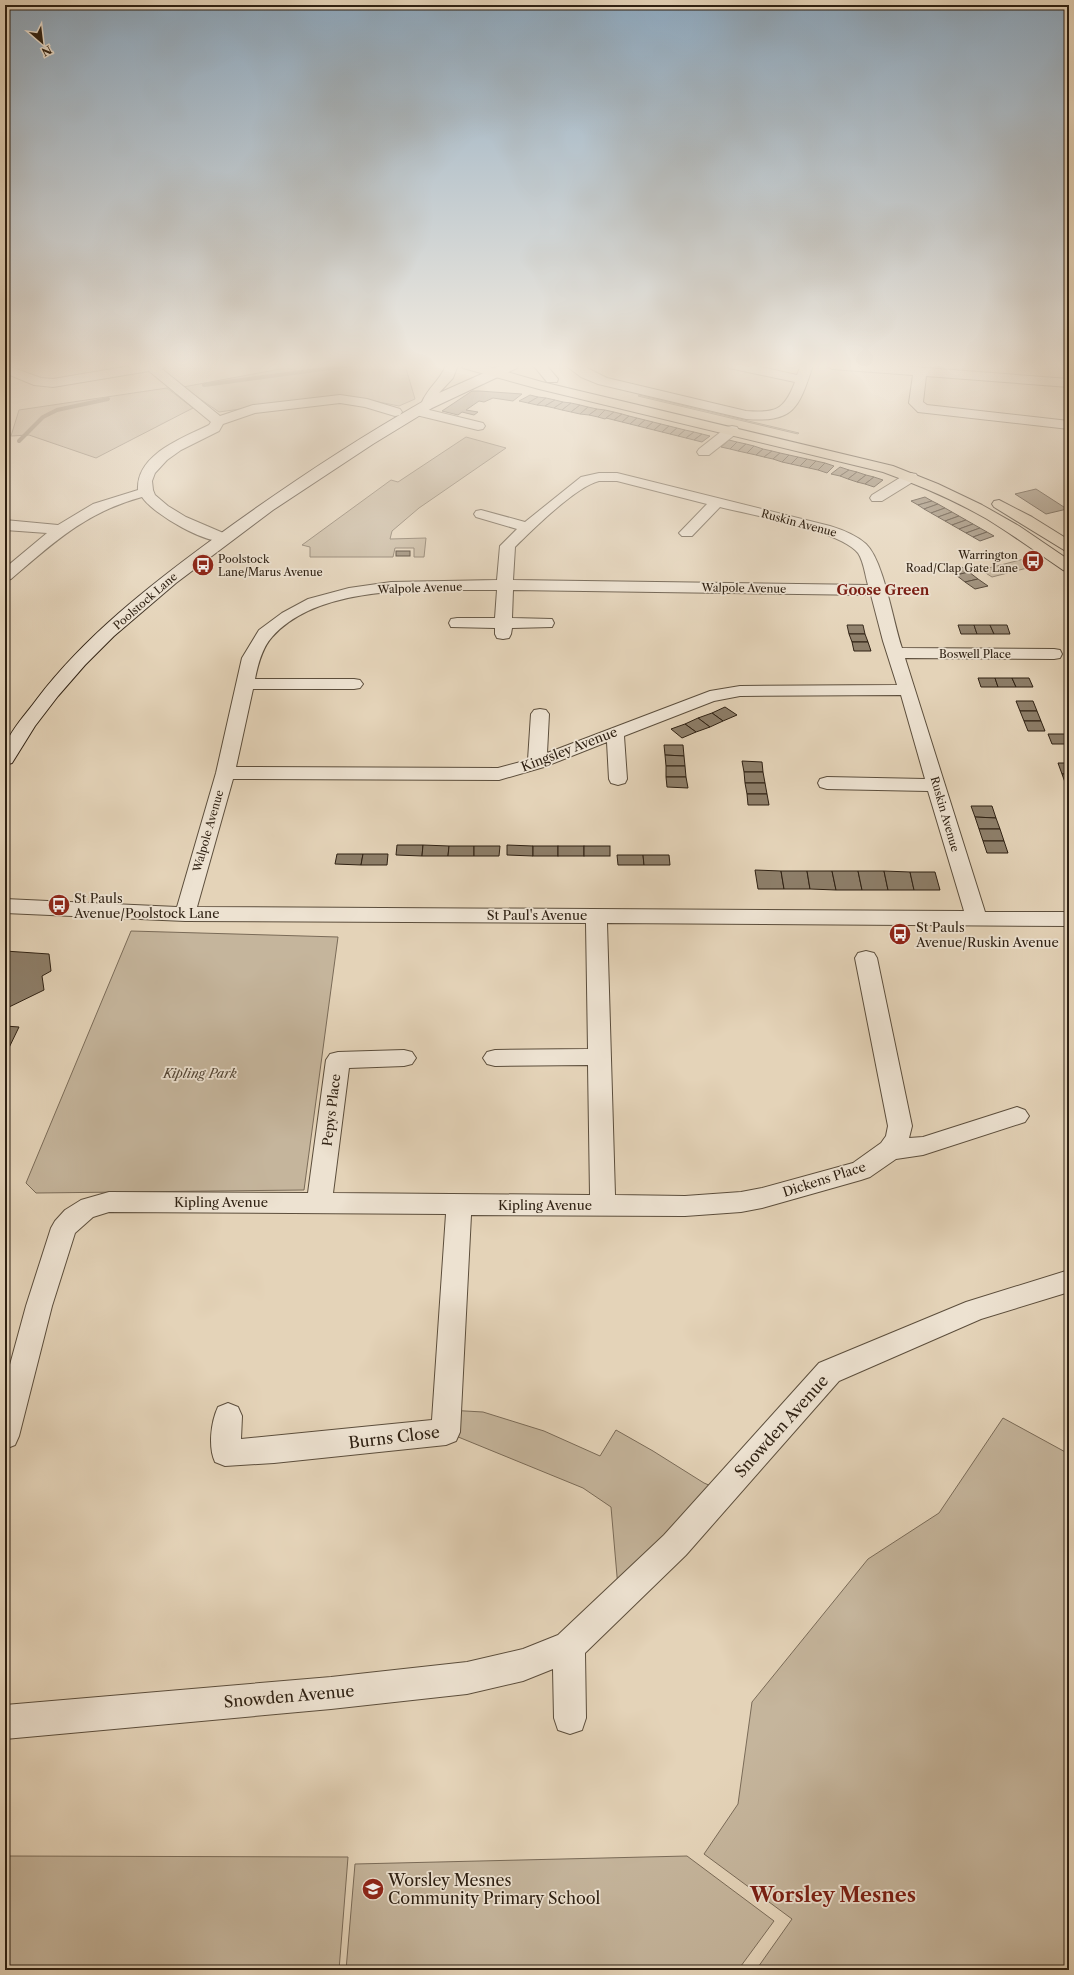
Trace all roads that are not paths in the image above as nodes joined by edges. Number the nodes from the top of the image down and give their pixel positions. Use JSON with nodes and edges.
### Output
{"nodes":[{"id":1,"x":161,"y":457,"type":"edge"},
{"id":2,"x":341,"y":457,"type":"edge"},
{"id":3,"x":844,"y":457,"type":"edge"},
{"id":4,"x":877,"y":457,"type":"edge"},
{"id":5,"x":911,"y":477,"type":"junction"},
{"id":6,"x":146,"y":492,"type":"junction"},
{"id":7,"x":877,"y":498,"type":"dead end"},
{"id":8,"x":717,"y":502,"type":"junction"},
{"id":9,"x":481,"y":514,"type":"dead end"},
{"id":10,"x":5,"y":525,"type":"edge"},
{"id":11,"x":527,"y":527,"type":"junction"},
{"id":12,"x":61,"y":530,"type":"junction"},
{"id":13,"x":686,"y":533,"type":"dead end"},
{"id":14,"x":223,"y":538,"type":"junction"},
{"id":15,"x":1069,"y":547,"type":"edge"},
{"id":16,"x":1069,"y":566,"type":"edge"},
{"id":17,"x":5,"y":576,"type":"edge"},
{"id":18,"x":505,"y":585,"type":"junction"},
{"id":19,"x":878,"y":590,"type":"junction"},
{"id":20,"x":457,"y":622,"type":"dead end"},
{"id":21,"x":546,"y":623,"type":"dead end"},
{"id":22,"x":503,"y":628,"type":"junction"},
{"id":23,"x":895,"y":653,"type":"junction"},
{"id":24,"x":1054,"y":654,"type":"dead end"},
{"id":25,"x":245,"y":684,"type":"junction"},
{"id":26,"x":354,"y":684,"type":"dead end"},
{"id":27,"x":908,"y":690,"type":"junction"},
{"id":28,"x":540,"y":714,"type":"dead end"},
{"id":29,"x":615,"y":732,"type":"junction"},
{"id":30,"x":5,"y":759,"type":"edge"},
{"id":31,"x":537,"y":764,"type":"junction"},
{"id":32,"x":225,"y":773,"type":"junction"},
{"id":33,"x":618,"y":779,"type":"dead end"},
{"id":34,"x":827,"y":783,"type":"dead end"},
{"id":35,"x":936,"y":785,"type":"junction"},
{"id":36,"x":11,"y":908,"type":"edge"},
{"id":37,"x":185,"y":914,"type":"junction"},
{"id":38,"x":596,"y":916,"type":"junction"},
{"id":39,"x":976,"y":918,"type":"junction"},
{"id":40,"x":1069,"y":919,"type":"edge"},
{"id":41,"x":866,"y":958,"type":"dead end"},
{"id":42,"x":599,"y":1057,"type":"junction"},
{"id":43,"x":404,"y":1058,"type":"dead end"},
{"id":44,"x":496,"y":1058,"type":"dead end"},
{"id":45,"x":1017,"y":1116,"type":"dead end"},
{"id":46,"x":890,"y":1150,"type":"junction"},
{"id":47,"x":320,"y":1203,"type":"junction"},
{"id":48,"x":459,"y":1205,"type":"junction"},
{"id":49,"x":603,"y":1206,"type":"junction"},
{"id":50,"x":1069,"y":1280,"type":"edge"},
{"id":51,"x":228,"y":1416,"type":"dead end"},
{"id":52,"x":5,"y":1436,"type":"edge"},
{"id":53,"x":569,"y":1646,"type":"junction"},
{"id":54,"x":570,"y":1718,"type":"dead end"},
{"id":55,"x":5,"y":1722,"type":"edge"}],
"edges":[{"from":1,"to":6,"type":"street"},
{"from":2,"to":14,"type":"street","name":"Poolstock Lane"},
{"from":3,"to":5,"type":"highway"},
{"from":4,"to":15,"type":"highway"},
{"from":5,"to":7,"type":"street"},
{"from":5,"to":16,"type":"highway"},
{"from":6,"to":12,"type":"street"},
{"from":6,"to":14,"type":"street"},
{"from":8,"to":11,"type":"street","name":"Ruskin Avenue"},
{"from":8,"to":13,"type":"street"},
{"from":8,"to":19,"type":"street","name":"Ruskin Avenue"},
{"from":9,"to":11,"type":"street"},
{"from":10,"to":12,"type":"street"},
{"from":11,"to":18,"type":"street","name":"Ruskin Avenue"},
{"from":12,"to":17,"type":"street"},
{"from":14,"to":30,"type":"street","name":"Poolstock Lane"},
{"from":18,"to":19,"type":"street","name":"Walpole Avenue"},
{"from":18,"to":22,"type":"street","name":"Ruskin Avenue"},
{"from":18,"to":25,"type":"street","name":"Walpole Avenue"},
{"from":19,"to":23,"type":"street","name":"Ruskin Avenue"},
{"from":20,"to":22,"type":"street"},
{"from":21,"to":22,"type":"street"},
{"from":23,"to":24,"type":"street","name":"Boswell Place"},
{"from":23,"to":27,"type":"street","name":"Ruskin Avenue"},
{"from":25,"to":26,"type":"street"},
{"from":25,"to":32,"type":"street","name":"Walpole Avenue"},
{"from":27,"to":29,"type":"street","name":"Kingsley Avenue"},
{"from":27,"to":35,"type":"street","name":"Ruskin Avenue"},
{"from":28,"to":31,"type":"street"},
{"from":29,"to":31,"type":"street","name":"Kingsley Avenue"},
{"from":29,"to":33,"type":"street"},
{"from":31,"to":32,"type":"street","name":"Kingsley Avenue"},
{"from":32,"to":37,"type":"street","name":"Walpole Avenue"},
{"from":34,"to":35,"type":"street"},
{"from":35,"to":39,"type":"street","name":"Ruskin Avenue"},
{"from":36,"to":37,"type":"street","name":"St Paul's Avenue"},
{"from":37,"to":38,"type":"street","name":"St Paul's Avenue"},
{"from":38,"to":39,"type":"street","name":"St Paul's Avenue"},
{"from":38,"to":42,"type":"street"},
{"from":39,"to":40,"type":"street","name":"St Paul's Avenue"},
{"from":41,"to":46,"type":"street","name":"Dickens Place"},
{"from":42,"to":44,"type":"street"},
{"from":42,"to":49,"type":"street"},
{"from":43,"to":47,"type":"street","name":"Pepys Place"},
{"from":45,"to":46,"type":"street"},
{"from":46,"to":49,"type":"street","name":"Dickens Place"},
{"from":47,"to":48,"type":"street","name":"Kipling Avenue"},
{"from":47,"to":52,"type":"street","name":"Kipling Avenue"},
{"from":48,"to":49,"type":"street","name":"Kipling Avenue"},
{"from":48,"to":51,"type":"street","name":"Burns Close"},
{"from":50,"to":53,"type":"street","name":"Snowden Avenue"},
{"from":53,"to":54,"type":"street"},
{"from":53,"to":55,"type":"street","name":"Snowden Avenue"}]}
